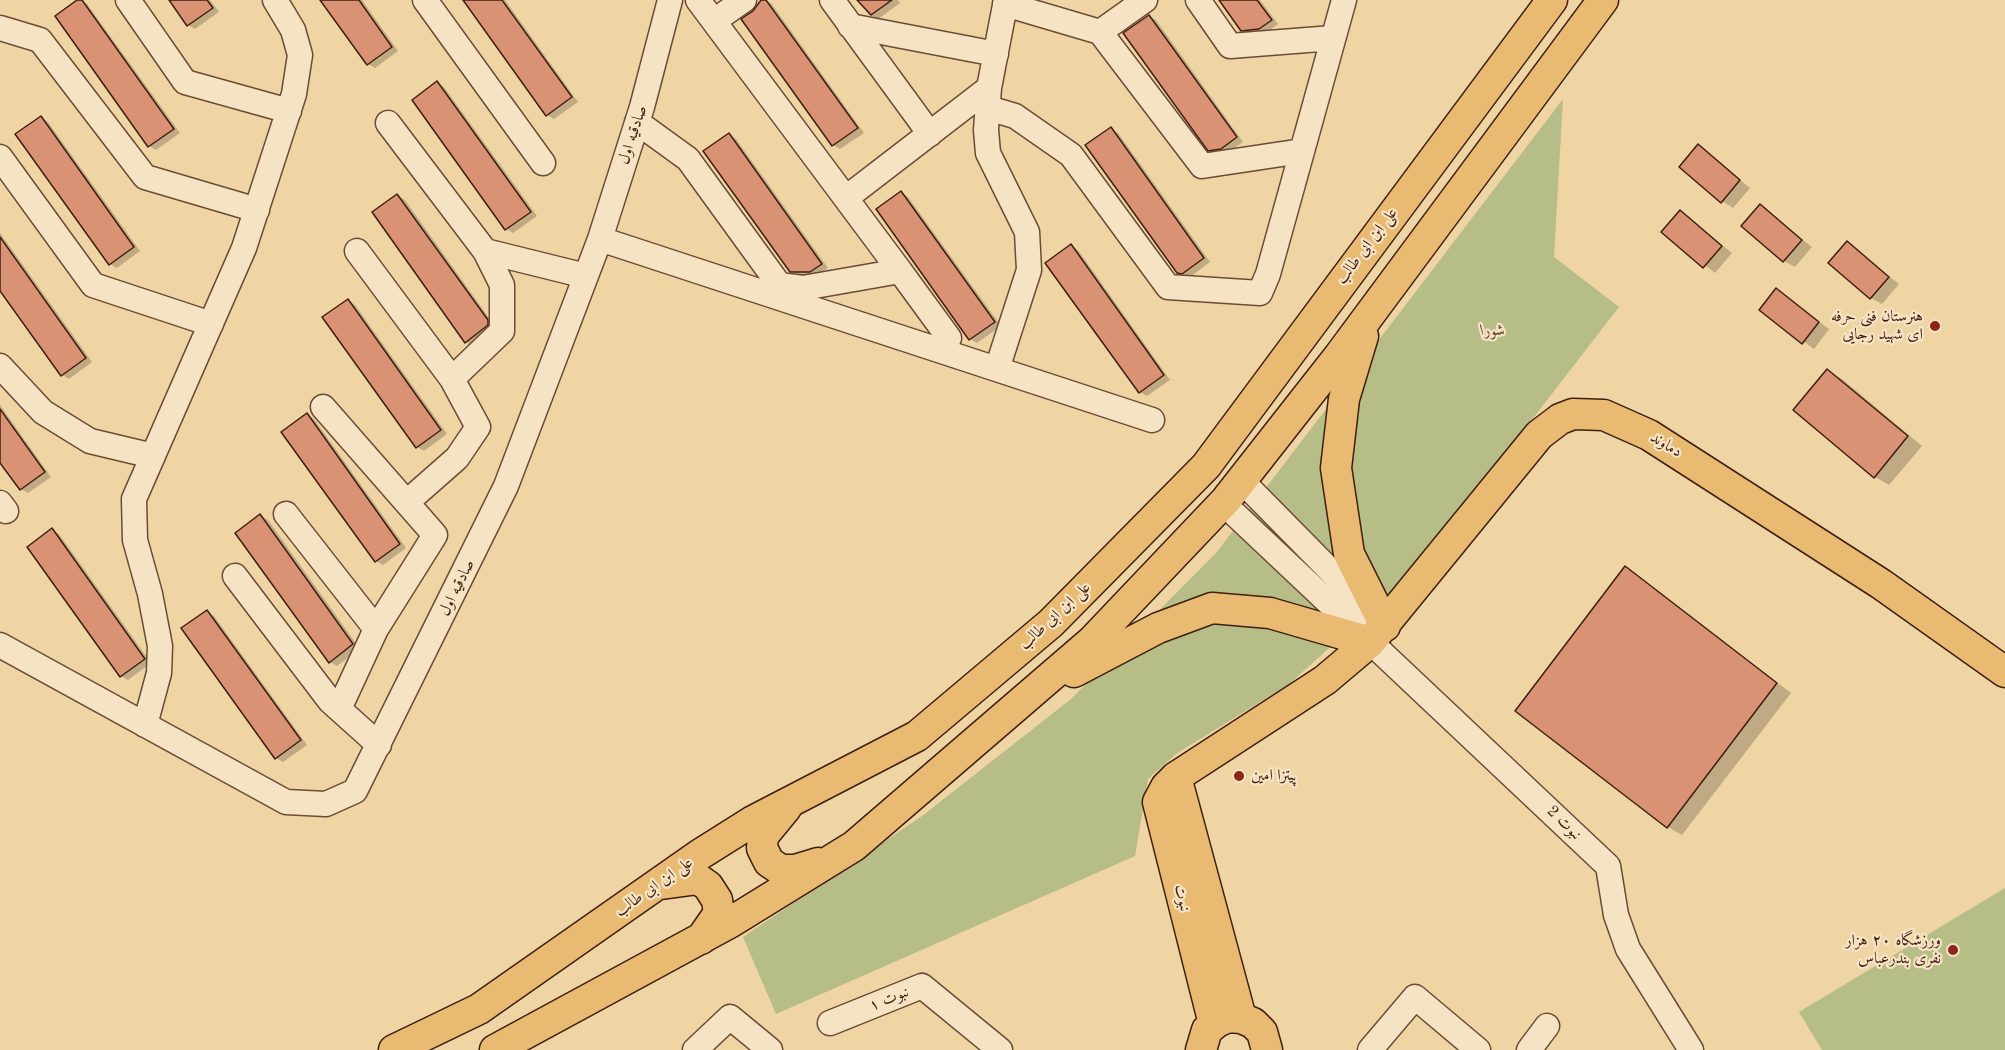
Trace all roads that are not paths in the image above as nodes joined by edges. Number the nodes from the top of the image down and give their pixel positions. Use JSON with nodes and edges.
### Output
{"nodes":[{"id":1,"x":128,"y":0,"type":"edge"},
{"id":2,"x":275,"y":0,"type":"edge"},
{"id":3,"x":425,"y":0,"type":"edge"},
{"id":4,"x":670,"y":0,"type":"edge"},
{"id":5,"x":698,"y":0,"type":"edge"},
{"id":6,"x":744,"y":0,"type":"edge"},
{"id":7,"x":832,"y":0,"type":"edge"},
{"id":8,"x":1145,"y":0,"type":"edge"},
{"id":9,"x":1198,"y":0,"type":"edge"},
{"id":10,"x":1344,"y":0,"type":"edge"},
{"id":11,"x":1552,"y":0,"type":"edge"},
{"id":12,"x":1603,"y":0,"type":"edge"},
{"id":13,"x":1006,"y":2,"type":"edge"},
{"id":14,"x":714,"y":21,"type":"junction"},
{"id":15,"x":850,"y":26,"type":"junction"},
{"id":16,"x":0,"y":28,"type":"edge"},
{"id":17,"x":1100,"y":32,"type":"junction"},
{"id":18,"x":1333,"y":38,"type":"junction"},
{"id":19,"x":996,"y":54,"type":"junction"},
{"id":20,"x":988,"y":98,"type":"junction"},
{"id":21,"x":289,"y":111,"type":"junction"},
{"id":22,"x":637,"y":122,"type":"junction"},
{"id":23,"x":388,"y":123,"type":"dead end"},
{"id":24,"x":930,"y":134,"type":"junction"},
{"id":25,"x":1302,"y":151,"type":"junction"},
{"id":26,"x":0,"y":157,"type":"edge"},
{"id":27,"x":543,"y":163,"type":"dead end"},
{"id":28,"x":846,"y":198,"type":"junction"},
{"id":29,"x":257,"y":210,"type":"junction"},
{"id":30,"x":600,"y":238,"type":"junction"},
{"id":31,"x":357,"y":251,"type":"dead end"},
{"id":32,"x":485,"y":251,"type":"junction"},
{"id":33,"x":900,"y":271,"type":"junction"},
{"id":34,"x":586,"y":276,"type":"junction"},
{"id":35,"x":785,"y":293,"type":"junction"},
{"id":36,"x":1370,"y":313,"type":"junction"},
{"id":37,"x":211,"y":324,"type":"junction"},
{"id":38,"x":949,"y":338,"type":"dead end"},
{"id":39,"x":0,"y":366,"type":"edge"},
{"id":40,"x":997,"y":369,"type":"junction"},
{"id":41,"x":452,"y":379,"type":"junction"},
{"id":42,"x":323,"y":407,"type":"dead end"},
{"id":43,"x":1152,"y":420,"type":"dead end"},
{"id":44,"x":153,"y":456,"type":"junction"},
{"id":45,"x":1232,"y":492,"type":"junction"},
{"id":46,"x":407,"y":502,"type":"junction"},
{"id":47,"x":286,"y":514,"type":"dead end"},
{"id":48,"x":235,"y":576,"type":"dead end"},
{"id":49,"x":376,"y":629,"type":"junction"},
{"id":50,"x":1378,"y":634,"type":"junction"},
{"id":51,"x":0,"y":645,"type":"edge"},
{"id":52,"x":2005,"y":672,"type":"edge"},
{"id":53,"x":1032,"y":694,"type":"junction"},
{"id":54,"x":339,"y":709,"type":"junction"},
{"id":55,"x":146,"y":725,"type":"junction"},
{"id":56,"x":379,"y":744,"type":"junction"},
{"id":57,"x":795,"y":800,"type":"junction"},
{"id":58,"x":837,"y":857,"type":"junction"},
{"id":59,"x":657,"y":885,"type":"junction"},
{"id":60,"x":701,"y":939,"type":"junction"},
{"id":61,"x":1228,"y":1021,"type":"junction"},
{"id":62,"x":830,"y":1023,"type":"dead end"},
{"id":63,"x":1547,"y":1026,"type":"dead end"},
{"id":64,"x":394,"y":1050,"type":"edge"},
{"id":65,"x":495,"y":1050,"type":"edge"},
{"id":66,"x":695,"y":1050,"type":"edge"},
{"id":67,"x":770,"y":1050,"type":"edge"},
{"id":68,"x":1000,"y":1050,"type":"edge"},
{"id":69,"x":1201,"y":1050,"type":"edge"},
{"id":70,"x":1267,"y":1050,"type":"edge"},
{"id":71,"x":1370,"y":1050,"type":"edge"},
{"id":72,"x":1478,"y":1050,"type":"edge"},
{"id":73,"x":1529,"y":1050,"type":"edge"},
{"id":74,"x":1691,"y":1050,"type":"edge"}],
"edges":[{"from":1,"to":21,"type":"street"},
{"from":2,"to":21,"type":"street"},
{"from":3,"to":27,"type":"street"},
{"from":4,"to":22,"type":"street","name":"صادقیه اول"},
{"from":5,"to":14,"type":"street"},
{"from":6,"to":14,"type":"street"},
{"from":7,"to":15,"type":"street"},
{"from":8,"to":17,"type":"street"},
{"from":9,"to":18,"type":"street"},
{"from":10,"to":18,"type":"street"},
{"from":11,"to":57,"type":"main road","name":"علی ابن ابی طالب"},
{"from":12,"to":36,"type":"main road"},
{"from":13,"to":17,"type":"street"},
{"from":13,"to":19,"type":"street"},
{"from":14,"to":28,"type":"street"},
{"from":15,"to":19,"type":"street"},
{"from":15,"to":24,"type":"street"},
{"from":16,"to":29,"type":"street"},
{"from":17,"to":25,"type":"street"},
{"from":18,"to":25,"type":"street"},
{"from":19,"to":20,"type":"street"},
{"from":20,"to":24,"type":"street"},
{"from":20,"to":25,"type":"street"},
{"from":20,"to":40,"type":"street"},
{"from":21,"to":29,"type":"street"},
{"from":22,"to":30,"type":"street","name":"صادقیه اول"},
{"from":22,"to":35,"type":"street"},
{"from":23,"to":32,"type":"street"},
{"from":24,"to":28,"type":"street"},
{"from":26,"to":37,"type":"street"},
{"from":28,"to":33,"type":"street"},
{"from":29,"to":37,"type":"street"},
{"from":30,"to":34,"type":"street","name":"صادقیه اول"},
{"from":30,"to":35,"type":"street"},
{"from":31,"to":41,"type":"street"},
{"from":32,"to":34,"type":"street"},
{"from":32,"to":41,"type":"street"},
{"from":33,"to":35,"type":"street"},
{"from":33,"to":38,"type":"street"},
{"from":34,"to":56,"type":"street","name":"صادقیه اول"},
{"from":35,"to":40,"type":"street"},
{"from":36,"to":45,"type":"main road"},
{"from":36,"to":50,"type":"main road"},
{"from":37,"to":44,"type":"street"},
{"from":39,"to":44,"type":"street"},
{"from":40,"to":43,"type":"street"},
{"from":41,"to":46,"type":"street"},
{"from":42,"to":46,"type":"street"},
{"from":44,"to":55,"type":"street"},
{"from":45,"to":50,"type":"street","name":"نبوت 2"},
{"from":45,"to":53,"type":"main road"},
{"from":46,"to":49,"type":"street"},
{"from":47,"to":49,"type":"street"},
{"from":48,"to":54,"type":"street"},
{"from":49,"to":54,"type":"street"},
{"from":50,"to":52,"type":"main road","name":"دماوند"},
{"from":50,"to":53,"type":"main road"},
{"from":50,"to":61,"type":"main road","name":"نبوت"},
{"from":50,"to":74,"type":"street","name":"نبوت 2"},
{"from":51,"to":55,"type":"street","name":"صادقیه اول"},
{"from":53,"to":58,"type":"main road"},
{"from":54,"to":56,"type":"street"},
{"from":55,"to":56,"type":"street","name":"صادقیه اول"},
{"from":57,"to":58,"type":"main road"},
{"from":57,"to":59,"type":"main road","name":"علی ابن ابی طالب"},
{"from":58,"to":60,"type":"main road"},
{"from":59,"to":60,"type":"main road"},
{"from":59,"to":64,"type":"main road","name":"علی ابن ابی طالب"},
{"from":60,"to":65,"type":"main road"},
{"from":61,"to":69,"type":"main road"},
{"from":61,"to":70,"type":"main road"},
{"from":62,"to":68,"type":"street","name":"نبوت ۱"},
{"from":63,"to":73,"type":"street"},
{"from":66,"to":67,"type":"street"},
{"from":71,"to":72,"type":"street"}]}
